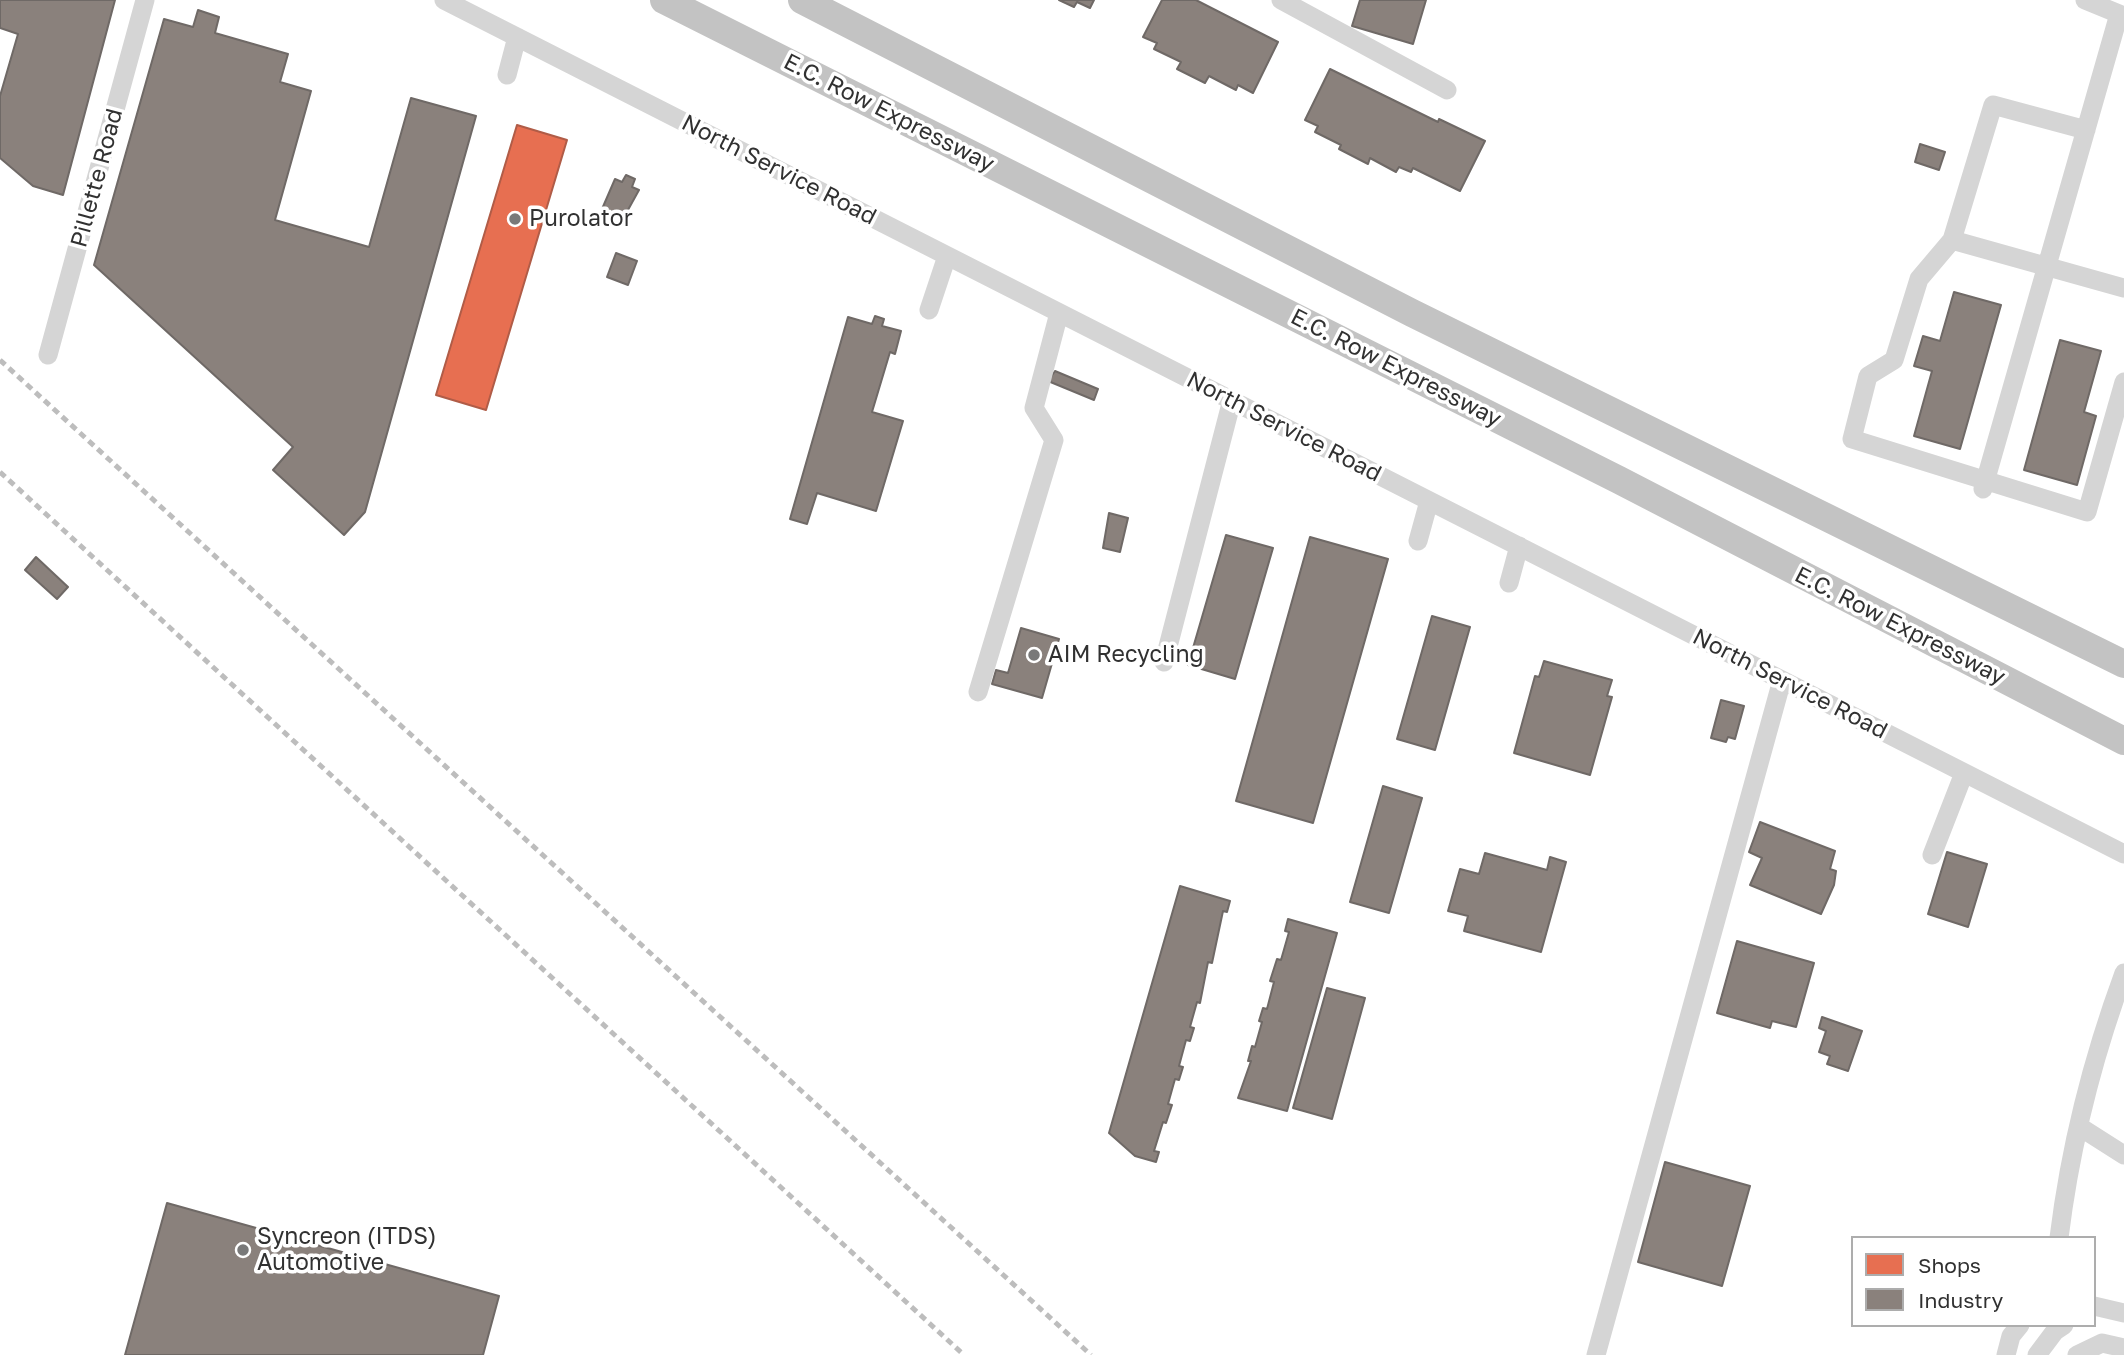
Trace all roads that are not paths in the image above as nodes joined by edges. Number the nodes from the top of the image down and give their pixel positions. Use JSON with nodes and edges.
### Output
{"nodes":[{"id":1,"x":145,"y":0,"type":"edge"},
{"id":2,"x":444,"y":0,"type":"edge"},
{"id":3,"x":664,"y":0,"type":"edge"},
{"id":4,"x":802,"y":0,"type":"edge"},
{"id":5,"x":1281,"y":0,"type":"edge"},
{"id":6,"x":2085,"y":0,"type":"edge"},
{"id":7,"x":2121,"y":15,"type":"edge"},
{"id":8,"x":517,"y":37,"type":"junction"},
{"id":9,"x":507,"y":75,"type":"dead end"},
{"id":10,"x":1447,"y":90,"type":"dead end"},
{"id":11,"x":2085,"y":130,"type":"junction"},
{"id":12,"x":1952,"y":240,"type":"junction"},
{"id":13,"x":947,"y":256,"type":"junction"},
{"id":14,"x":2046,"y":268,"type":"junction"},
{"id":15,"x":2124,"y":288,"type":"edge"},
{"id":16,"x":929,"y":310,"type":"dead end"},
{"id":17,"x":1059,"y":313,"type":"junction"},
{"id":18,"x":48,"y":355,"type":"dead end"},
{"id":19,"x":2124,"y":382,"type":"edge"},
{"id":20,"x":1232,"y":400,"type":"junction"},
{"id":21,"x":1984,"y":485,"type":"junction"},
{"id":22,"x":1429,"y":501,"type":"junction"},
{"id":23,"x":1418,"y":541,"type":"dead end"},
{"id":24,"x":1519,"y":546,"type":"junction"},
{"id":25,"x":1508,"y":583,"type":"dead end"},
{"id":26,"x":1164,"y":662,"type":"dead end"},
{"id":27,"x":2124,"y":664,"type":"edge"},
{"id":28,"x":1782,"y":680,"type":"junction"},
{"id":29,"x":978,"y":692,"type":"dead end"},
{"id":30,"x":2124,"y":741,"type":"edge"},
{"id":31,"x":1964,"y":773,"type":"junction"},
{"id":32,"x":2124,"y":854,"type":"edge"},
{"id":33,"x":1932,"y":855,"type":"dead end"},
{"id":34,"x":2124,"y":973,"type":"edge"},
{"id":35,"x":2080,"y":1127,"type":"junction"},
{"id":36,"x":2124,"y":1156,"type":"edge"},
{"id":37,"x":2059,"y":1236,"type":"edge"},
{"id":38,"x":2096,"y":1306,"type":"edge"},
{"id":39,"x":2124,"y":1313,"type":"edge"},
{"id":40,"x":2018,"y":1327,"type":"edge"},
{"id":41,"x":2061,"y":1327,"type":"edge"},
{"id":42,"x":2124,"y":1348,"type":"edge"},
{"id":43,"x":1596,"y":1355,"type":"edge"},
{"id":44,"x":2006,"y":1355,"type":"edge"},
{"id":45,"x":2037,"y":1355,"type":"edge"},
{"id":46,"x":2077,"y":1355,"type":"edge"}],
"edges":[{"from":1,"to":18,"type":"street","name":"Pillette Road"},
{"from":2,"to":8,"type":"street","name":"North Service Road"},
{"from":3,"to":30,"type":"highway","name":"E.C. Row Expressway"},
{"from":4,"to":27,"type":"highway"},
{"from":5,"to":10,"type":"street"},
{"from":6,"to":7,"type":"street"},
{"from":7,"to":11,"type":"street"},
{"from":8,"to":9,"type":"street"},
{"from":8,"to":13,"type":"street","name":"North Service Road"},
{"from":11,"to":12,"type":"street"},
{"from":11,"to":14,"type":"street"},
{"from":12,"to":14,"type":"street"},
{"from":12,"to":21,"type":"street"},
{"from":13,"to":16,"type":"street"},
{"from":13,"to":17,"type":"street","name":"North Service Road"},
{"from":14,"to":15,"type":"street"},
{"from":14,"to":21,"type":"street"},
{"from":17,"to":20,"type":"street","name":"North Service Road"},
{"from":17,"to":29,"type":"street"},
{"from":19,"to":21,"type":"street"},
{"from":20,"to":22,"type":"street","name":"North Service Road"},
{"from":20,"to":26,"type":"street"},
{"from":22,"to":23,"type":"street"},
{"from":22,"to":24,"type":"street","name":"North Service Road"},
{"from":24,"to":25,"type":"street"},
{"from":24,"to":28,"type":"street","name":"North Service Road"},
{"from":28,"to":31,"type":"street","name":"North Service Road"},
{"from":28,"to":43,"type":"street"},
{"from":31,"to":32,"type":"street","name":"North Service Road"},
{"from":31,"to":33,"type":"street"},
{"from":34,"to":35,"type":"street"},
{"from":35,"to":36,"type":"street"},
{"from":35,"to":37,"type":"street"},
{"from":38,"to":39,"type":"street"},
{"from":40,"to":44,"type":"street"},
{"from":41,"to":45,"type":"street"},
{"from":42,"to":46,"type":"street"}]}
